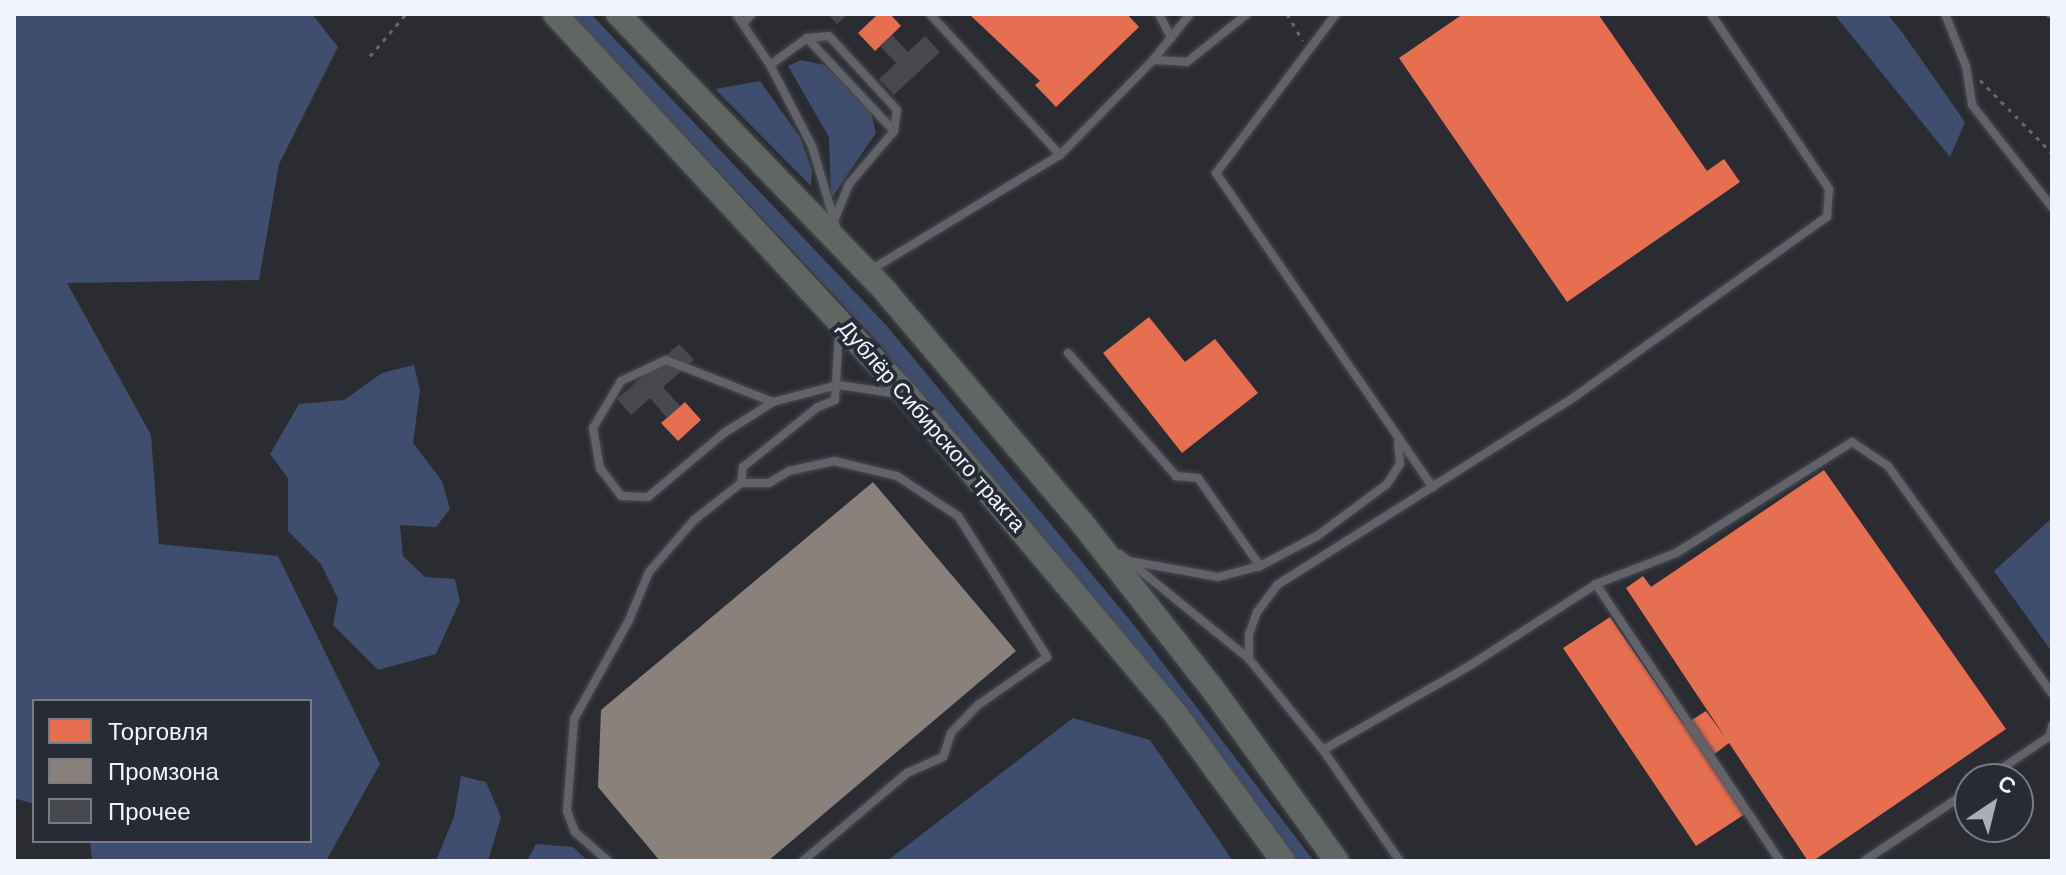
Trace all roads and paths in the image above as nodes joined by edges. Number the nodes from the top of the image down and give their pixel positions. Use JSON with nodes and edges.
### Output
{"nodes":[{"id":1,"x":406,"y":14,"type":"edge"},
{"id":2,"x":555,"y":14,"type":"edge"},
{"id":3,"x":618,"y":14,"type":"edge"},
{"id":4,"x":736,"y":14,"type":"edge"},
{"id":5,"x":752,"y":14,"type":"edge"},
{"id":6,"x":930,"y":14,"type":"edge"},
{"id":7,"x":1159,"y":14,"type":"edge"},
{"id":8,"x":1190,"y":14,"type":"edge"},
{"id":9,"x":1247,"y":14,"type":"edge"},
{"id":10,"x":1287,"y":14,"type":"edge"},
{"id":11,"x":1336,"y":14,"type":"edge"},
{"id":12,"x":1711,"y":14,"type":"edge"},
{"id":13,"x":1945,"y":14,"type":"edge"},
{"id":14,"x":2047,"y":14,"type":"edge"},
{"id":15,"x":2052,"y":20,"type":"edge"},
{"id":16,"x":743,"y":23,"type":"junction"},
{"id":17,"x":807,"y":38,"type":"junction"},
{"id":18,"x":1171,"y":38,"type":"junction"},
{"id":19,"x":1309,"y":48,"type":"junction"},
{"id":20,"x":370,"y":56,"type":"dead end"},
{"id":21,"x":1153,"y":60,"type":"junction"},
{"id":22,"x":770,"y":65,"type":"junction"},
{"id":23,"x":1966,"y":66,"type":"junction"},
{"id":24,"x":894,"y":131,"type":"junction"},
{"id":25,"x":2052,"y":153,"type":"edge"},
{"id":26,"x":1060,"y":155,"type":"junction"},
{"id":27,"x":2052,"y":207,"type":"edge"},
{"id":28,"x":834,"y":221,"type":"junction"},
{"id":29,"x":845,"y":250,"type":"junction"},
{"id":30,"x":868,"y":272,"type":"junction"},
{"id":31,"x":834,"y":312,"type":"junction"},
{"id":32,"x":1068,"y":353,"type":"dead end"},
{"id":33,"x":838,"y":385,"type":"junction"},
{"id":34,"x":907,"y":395,"type":"junction"},
{"id":35,"x":773,"y":402,"type":"junction"},
{"id":36,"x":1398,"y":442,"type":"junction"},
{"id":37,"x":741,"y":483,"type":"junction"},
{"id":38,"x":1433,"y":487,"type":"junction"},
{"id":39,"x":1082,"y":523,"type":"junction"},
{"id":40,"x":1129,"y":561,"type":"junction"},
{"id":41,"x":1260,"y":566,"type":"junction"},
{"id":42,"x":1596,"y":584,"type":"junction"},
{"id":43,"x":1249,"y":659,"type":"junction"},
{"id":44,"x":2052,"y":693,"type":"edge"},
{"id":45,"x":2052,"y":726,"type":"edge"},
{"id":46,"x":1323,"y":750,"type":"junction"},
{"id":47,"x":2010,"y":763,"type":"edge"},
{"id":48,"x":1954,"y":801,"type":"edge"},
{"id":49,"x":608,"y":861,"type":"edge"},
{"id":50,"x":803,"y":861,"type":"edge"},
{"id":51,"x":1283,"y":861,"type":"edge"},
{"id":52,"x":1337,"y":861,"type":"edge"},
{"id":53,"x":1400,"y":861,"type":"edge"},
{"id":54,"x":1780,"y":861,"type":"edge"},
{"id":55,"x":1864,"y":861,"type":"edge"}],
"edges":[{"from":1,"to":20,"type":"path"},
{"from":2,"to":31,"type":"main road","name":"Дублёр Сибирского тракта"},
{"from":3,"to":29,"type":"main road"},
{"from":4,"to":16,"type":"lane"},
{"from":5,"to":16,"type":"lane"},
{"from":6,"to":26,"type":"lane"},
{"from":7,"to":18,"type":"lane"},
{"from":8,"to":18,"type":"lane"},
{"from":9,"to":21,"type":"lane"},
{"from":10,"to":19,"type":"path"},
{"from":11,"to":19,"type":"lane"},
{"from":12,"to":38,"type":"lane"},
{"from":13,"to":23,"type":"lane"},
{"from":14,"to":15,"type":"path"},
{"from":16,"to":22,"type":"lane"},
{"from":17,"to":22,"type":"lane"},
{"from":17,"to":24,"type":"lane"},
{"from":17,"to":24,"type":"lane"},
{"from":18,"to":21,"type":"lane"},
{"from":19,"to":36,"type":"lane"},
{"from":21,"to":26,"type":"lane"},
{"from":22,"to":28,"type":"lane"},
{"from":23,"to":25,"type":"path"},
{"from":23,"to":27,"type":"lane"},
{"from":24,"to":28,"type":"lane"},
{"from":26,"to":30,"type":"lane"},
{"from":28,"to":29,"type":"lane"},
{"from":29,"to":30,"type":"main road"},
{"from":30,"to":39,"type":"main road"},
{"from":31,"to":33,"type":"lane"},
{"from":31,"to":34,"type":"main road","name":"Дублёр Сибирского тракта"},
{"from":32,"to":41,"type":"lane"},
{"from":33,"to":34,"type":"lane"},
{"from":33,"to":35,"type":"lane"},
{"from":33,"to":37,"type":"lane"},
{"from":34,"to":51,"type":"main road","name":"Дублёр Сибирского тракта"},
{"from":35,"to":35,"type":"lane"},
{"from":36,"to":38,"type":"lane"},
{"from":36,"to":41,"type":"lane"},
{"from":37,"to":49,"type":"lane"},
{"from":37,"to":50,"type":"lane"},
{"from":38,"to":43,"type":"lane"},
{"from":39,"to":40,"type":"lane"},
{"from":39,"to":52,"type":"main road"},
{"from":40,"to":41,"type":"lane"},
{"from":40,"to":43,"type":"lane"},
{"from":42,"to":44,"type":"lane"},
{"from":42,"to":46,"type":"lane"},
{"from":42,"to":54,"type":"lane"},
{"from":43,"to":46,"type":"lane"},
{"from":45,"to":47,"type":"lane"},
{"from":46,"to":53,"type":"lane"},
{"from":48,"to":55,"type":"lane"}]}
